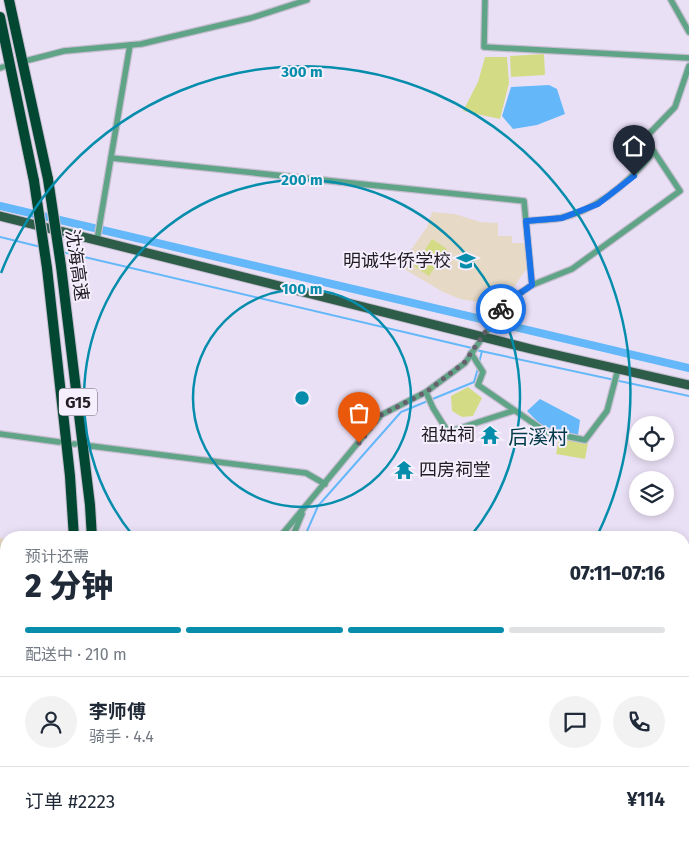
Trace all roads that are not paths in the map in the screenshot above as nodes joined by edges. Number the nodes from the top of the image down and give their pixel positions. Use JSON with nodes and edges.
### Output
{"nodes":[{"id":1,"x":8,"y":0,"type":"edge"},
{"id":2,"x":307,"y":0,"type":"edge"},
{"id":3,"x":485,"y":0,"type":"edge"},
{"id":4,"x":671,"y":0,"type":"edge"},
{"id":5,"x":0,"y":17,"type":"edge"},
{"id":6,"x":689,"y":32,"type":"edge"},
{"id":7,"x":130,"y":45,"type":"junction"},
{"id":8,"x":689,"y":58,"type":"edge"},
{"id":9,"x":29,"y":60,"type":"dead end"},
{"id":10,"x":689,"y":66,"type":"edge"},
{"id":11,"x":654,"y":152,"type":"junction"},
{"id":12,"x":111,"y":158,"type":"junction"},
{"id":13,"x":0,"y":216,"type":"edge"},
{"id":14,"x":526,"y":221,"type":"junction"},
{"id":15,"x":97,"y":240,"type":"junction"},
{"id":16,"x":532,"y":285,"type":"junction"},
{"id":17,"x":481,"y":336,"type":"junction"},
{"id":18,"x":471,"y":353,"type":"junction"},
{"id":19,"x":617,"y":371,"type":"junction"},
{"id":20,"x":689,"y":385,"type":"edge"},
{"id":21,"x":429,"y":397,"type":"junction"},
{"id":22,"x":513,"y":411,"type":"junction"},
{"id":23,"x":0,"y":434,"type":"edge"},
{"id":24,"x":59,"y":442,"type":"dead end"},
{"id":25,"x":91,"y":446,"type":"dead end"},
{"id":26,"x":325,"y":484,"type":"junction"},
{"id":27,"x":305,"y":508,"type":"junction"},
{"id":28,"x":74,"y":531,"type":"edge"},
{"id":29,"x":92,"y":531,"type":"edge"},
{"id":30,"x":285,"y":531,"type":"edge"},
{"id":31,"x":295,"y":531,"type":"edge"}],
"edges":[{"from":1,"to":29,"type":"highway","name":"沈海高速","number":"G15","bridge":true},
{"from":2,"to":7,"type":"street"},
{"from":3,"to":8,"type":"street"},
{"from":4,"to":6,"type":"street"},
{"from":5,"to":28,"type":"highway","name":"沈海高速","number":"G15","bridge":true},
{"from":7,"to":9,"type":"street"},
{"from":7,"to":12,"type":"street"},
{"from":10,"to":11,"type":"street"},
{"from":11,"to":14,"type":"street"},
{"from":11,"to":16,"type":"street"},
{"from":12,"to":14,"type":"street"},
{"from":12,"to":15,"type":"street"},
{"from":13,"to":15,"type":"main road"},
{"from":14,"to":16,"type":"street"},
{"from":15,"to":17,"type":"main road"},
{"from":16,"to":17,"type":"street"},
{"from":17,"to":18,"type":"street"},
{"from":17,"to":19,"type":"main road"},
{"from":18,"to":21,"type":"street"},
{"from":18,"to":22,"type":"street"},
{"from":19,"to":20,"type":"main road"},
{"from":19,"to":22,"type":"street"},
{"from":21,"to":22,"type":"street"},
{"from":21,"to":26,"type":"street"},
{"from":23,"to":24,"type":"street"},
{"from":25,"to":26,"type":"street"},
{"from":26,"to":27,"type":"street"},
{"from":27,"to":30,"type":"street"},
{"from":27,"to":31,"type":"street"}]}
